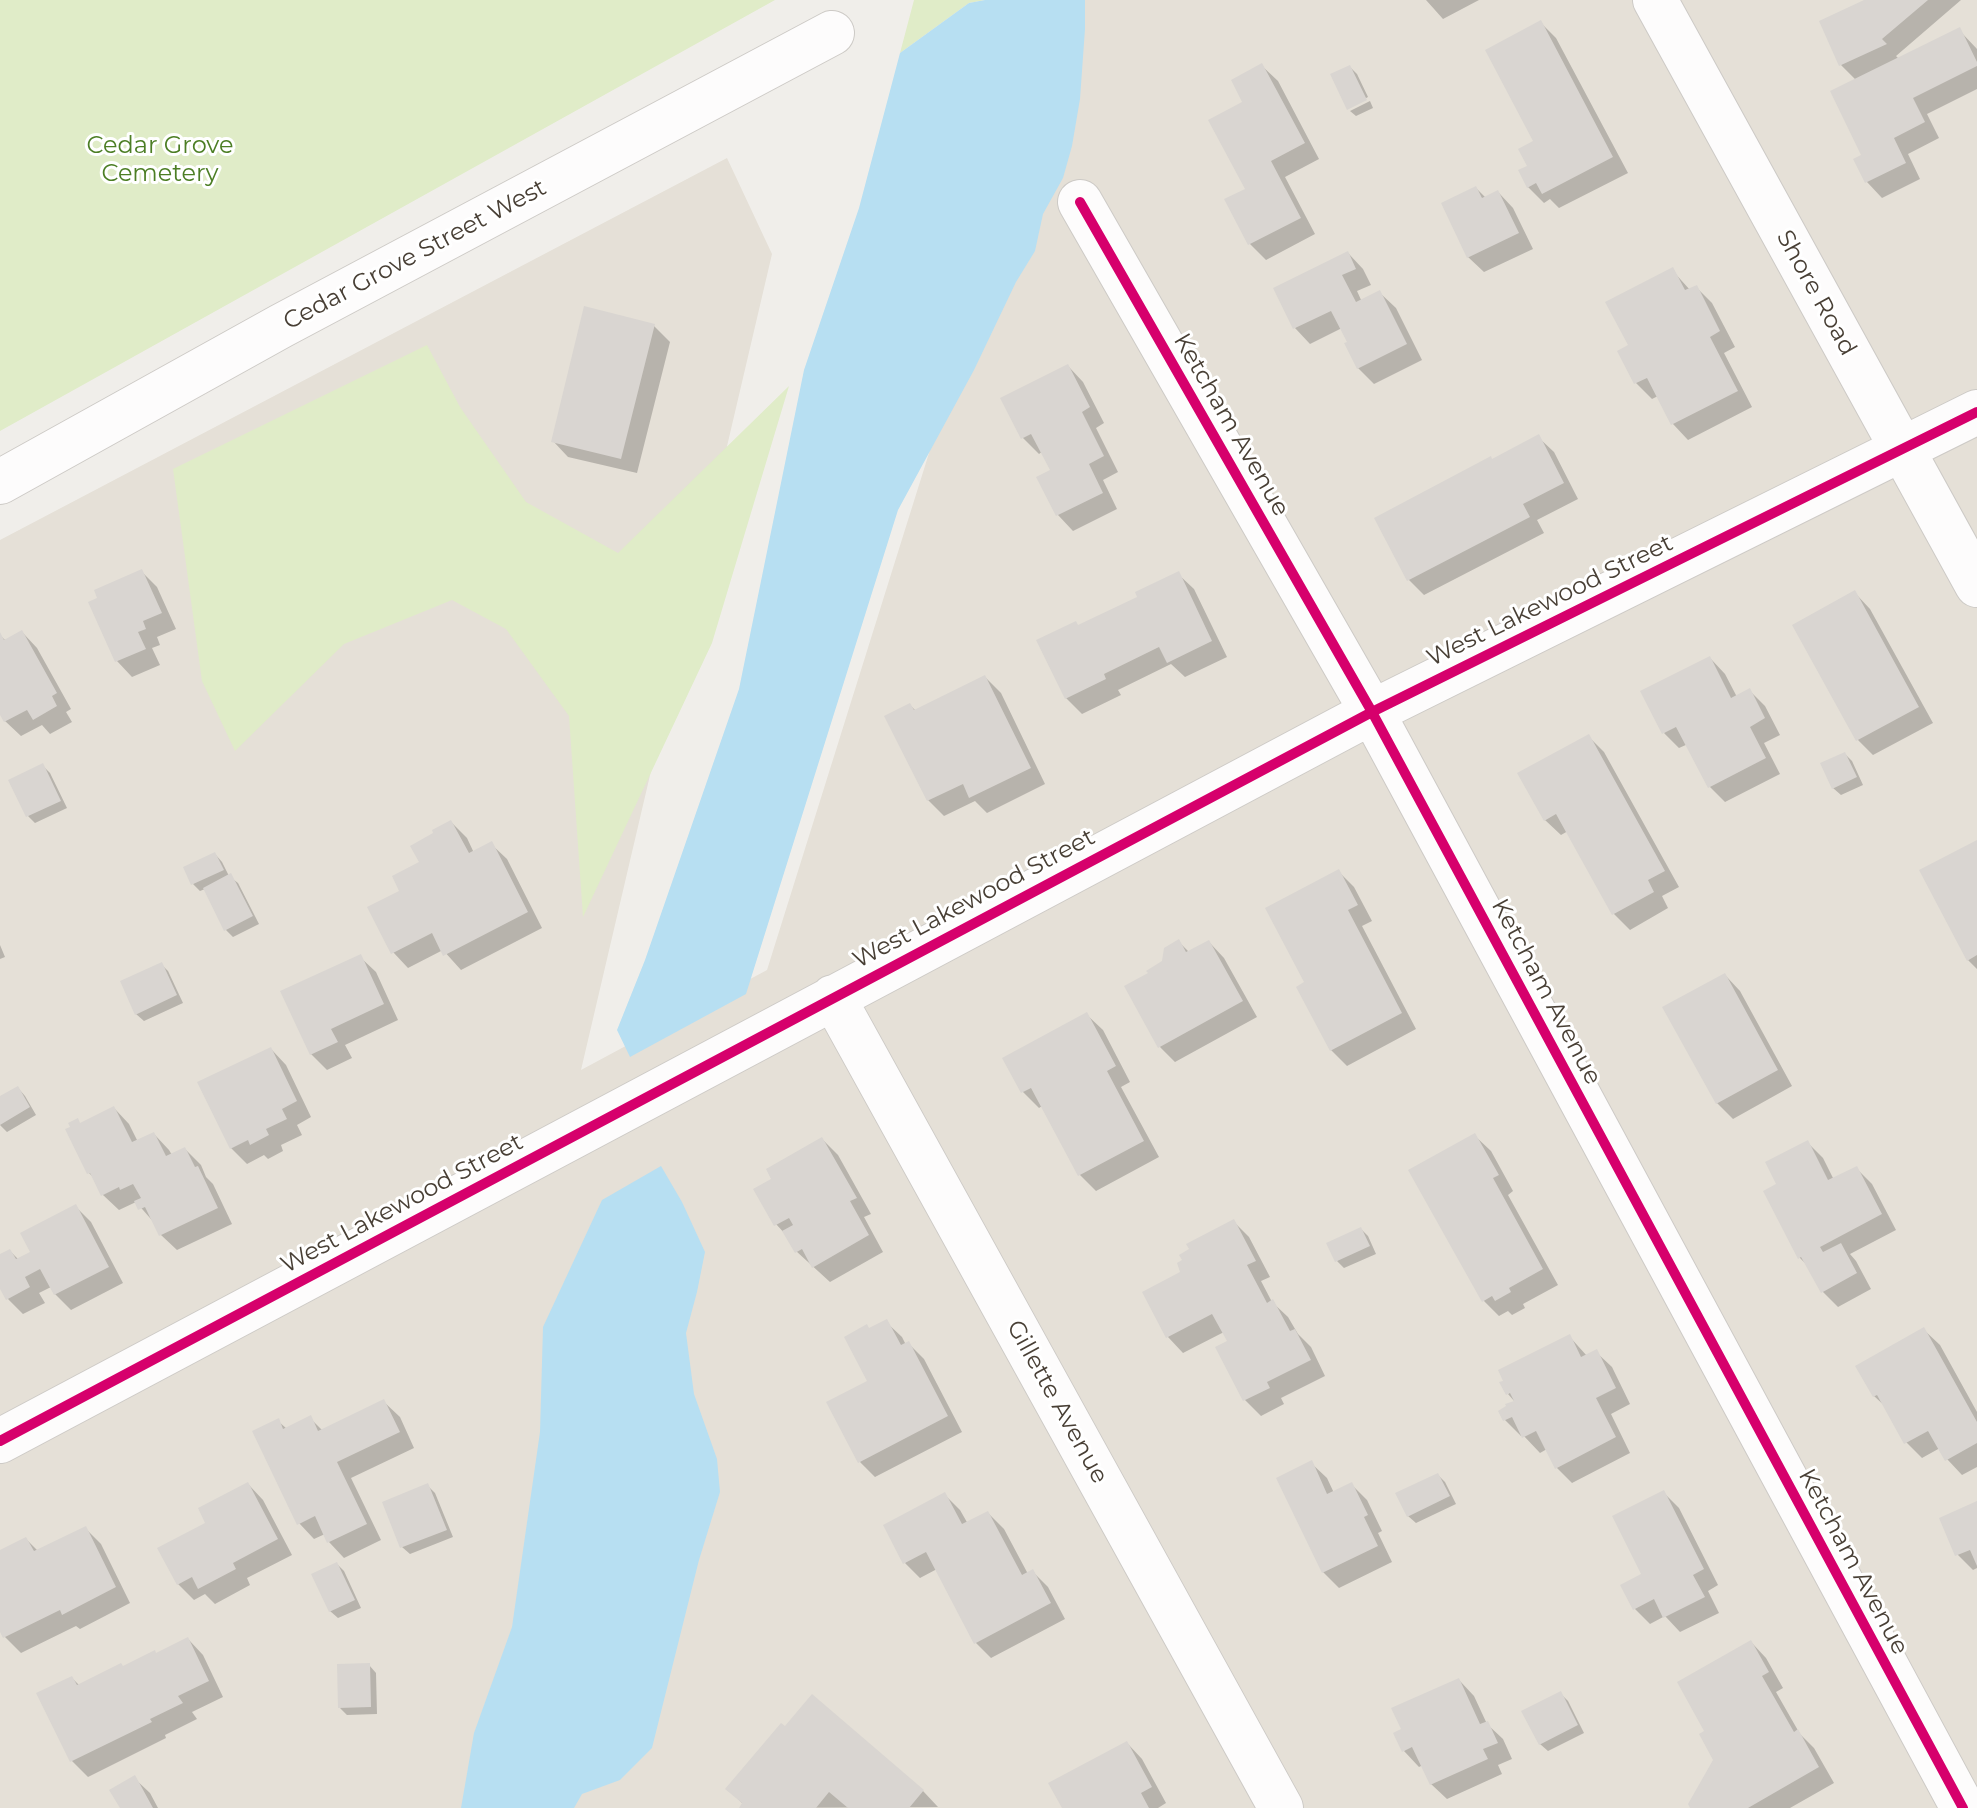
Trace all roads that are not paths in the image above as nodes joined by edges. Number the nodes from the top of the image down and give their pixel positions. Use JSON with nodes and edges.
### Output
{"nodes":[{"id":1,"x":1655,"y":0,"type":"edge"},
{"id":2,"x":832,"y":33,"type":"dead end"},
{"id":3,"x":1080,"y":202,"type":"dead end"},
{"id":4,"x":1977,"y":412,"type":"edge"},
{"id":5,"x":1902,"y":449,"type":"junction"},
{"id":6,"x":0,"y":482,"type":"edge"},
{"id":7,"x":1977,"y":585,"type":"edge"},
{"id":8,"x":1372,"y":712,"type":"junction"},
{"id":9,"x":833,"y":997,"type":"junction"},
{"id":10,"x":0,"y":1441,"type":"edge"},
{"id":11,"x":1281,"y":1808,"type":"edge"},
{"id":12,"x":1963,"y":1808,"type":"edge"}],
"edges":[{"from":1,"to":5,"type":"street","name":"Shore Road"},
{"from":2,"to":6,"type":"street","name":"Cedar Grove Street West"},
{"from":3,"to":8,"type":"street","name":"Ketcham Avenue"},
{"from":4,"to":5,"type":"street","name":"West Lakewood Street"},
{"from":5,"to":7,"type":"street","name":"Shore Road"},
{"from":5,"to":8,"type":"street","name":"West Lakewood Street"},
{"from":8,"to":9,"type":"street","name":"West Lakewood Street"},
{"from":8,"to":12,"type":"street","name":"Ketcham Avenue"},
{"from":9,"to":10,"type":"street","name":"West Lakewood Street"},
{"from":9,"to":11,"type":"street","name":"Gillette Avenue"}]}
